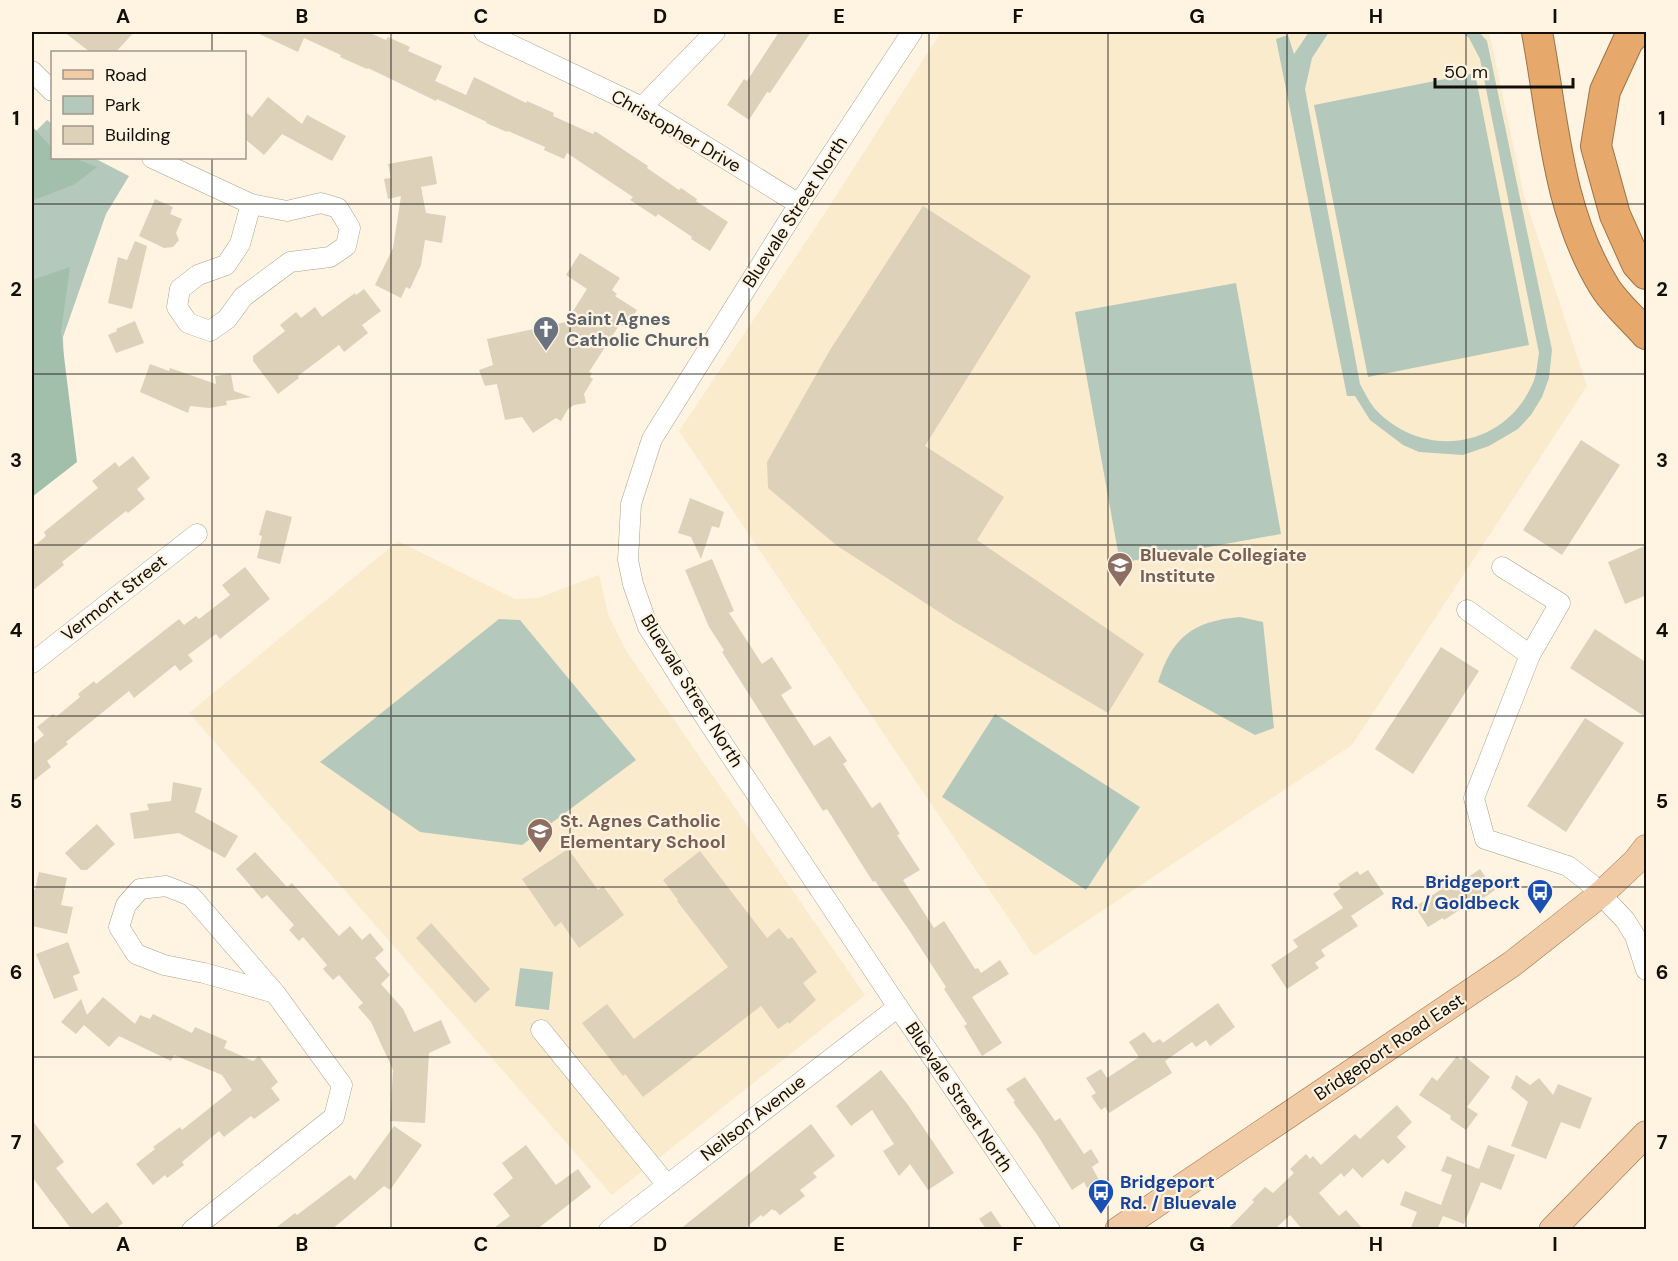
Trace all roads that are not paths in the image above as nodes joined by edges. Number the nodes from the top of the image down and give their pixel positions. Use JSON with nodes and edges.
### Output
{"nodes":[{"id":1,"x":484,"y":32,"type":"edge"},
{"id":2,"x":715,"y":32,"type":"edge"},
{"id":3,"x":912,"y":32,"type":"edge"},
{"id":4,"x":1537,"y":32,"type":"edge"},
{"id":5,"x":1636,"y":32,"type":"edge"},
{"id":6,"x":32,"y":71,"type":"edge"},
{"id":7,"x":51,"y":90,"type":"edge"},
{"id":8,"x":642,"y":107,"type":"junction"},
{"id":9,"x":154,"y":159,"type":"edge"},
{"id":10,"x":251,"y":204,"type":"junction"},
{"id":11,"x":799,"y":204,"type":"junction"},
{"id":12,"x":1647,"y":274,"type":"edge"},
{"id":13,"x":1647,"y":334,"type":"edge"},
{"id":14,"x":197,"y":534,"type":"dead end"},
{"id":15,"x":1502,"y":567,"type":"dead end"},
{"id":16,"x":1467,"y":610,"type":"dead end"},
{"id":17,"x":1530,"y":655,"type":"junction"},
{"id":18,"x":32,"y":663,"type":"edge"},
{"id":19,"x":1647,"y":848,"type":"edge"},
{"id":20,"x":1601,"y":894,"type":"junction"},
{"id":21,"x":1647,"y":970,"type":"edge"},
{"id":22,"x":274,"y":993,"type":"junction"},
{"id":23,"x":898,"y":1007,"type":"junction"},
{"id":24,"x":541,"y":1030,"type":"dead end"},
{"id":25,"x":1647,"y":1134,"type":"edge"},
{"id":26,"x":667,"y":1185,"type":"junction"},
{"id":27,"x":192,"y":1230,"type":"edge"},
{"id":28,"x":609,"y":1230,"type":"edge"},
{"id":29,"x":1050,"y":1230,"type":"edge"},
{"id":30,"x":1118,"y":1230,"type":"edge"},
{"id":31,"x":1552,"y":1230,"type":"edge"}],
"edges":[{"from":1,"to":8,"type":"street","name":"Christopher Drive"},
{"from":2,"to":8,"type":"street"},
{"from":3,"to":11,"type":"street","name":"Bluevale Street North"},
{"from":4,"to":13,"type":"highway"},
{"from":5,"to":12,"type":"highway"},
{"from":6,"to":7,"type":"street"},
{"from":8,"to":11,"type":"street","name":"Christopher Drive"},
{"from":9,"to":10,"type":"street"},
{"from":10,"to":10,"type":"street"},
{"from":11,"to":23,"type":"street","name":"Bluevale Street North"},
{"from":14,"to":18,"type":"street","name":"Vermont Street"},
{"from":15,"to":17,"type":"street"},
{"from":16,"to":17,"type":"street"},
{"from":17,"to":20,"type":"street"},
{"from":19,"to":20,"type":"main road","name":"Bridgeport Road East"},
{"from":20,"to":21,"type":"street"},
{"from":20,"to":30,"type":"main road","name":"Bridgeport Road East"},
{"from":22,"to":22,"type":"street"},
{"from":22,"to":27,"type":"street"},
{"from":23,"to":26,"type":"street","name":"Neilson Avenue"},
{"from":23,"to":29,"type":"street","name":"Bluevale Street North"},
{"from":24,"to":26,"type":"street"},
{"from":25,"to":31,"type":"main road"},
{"from":26,"to":28,"type":"street","name":"Neilson Avenue"}]}
